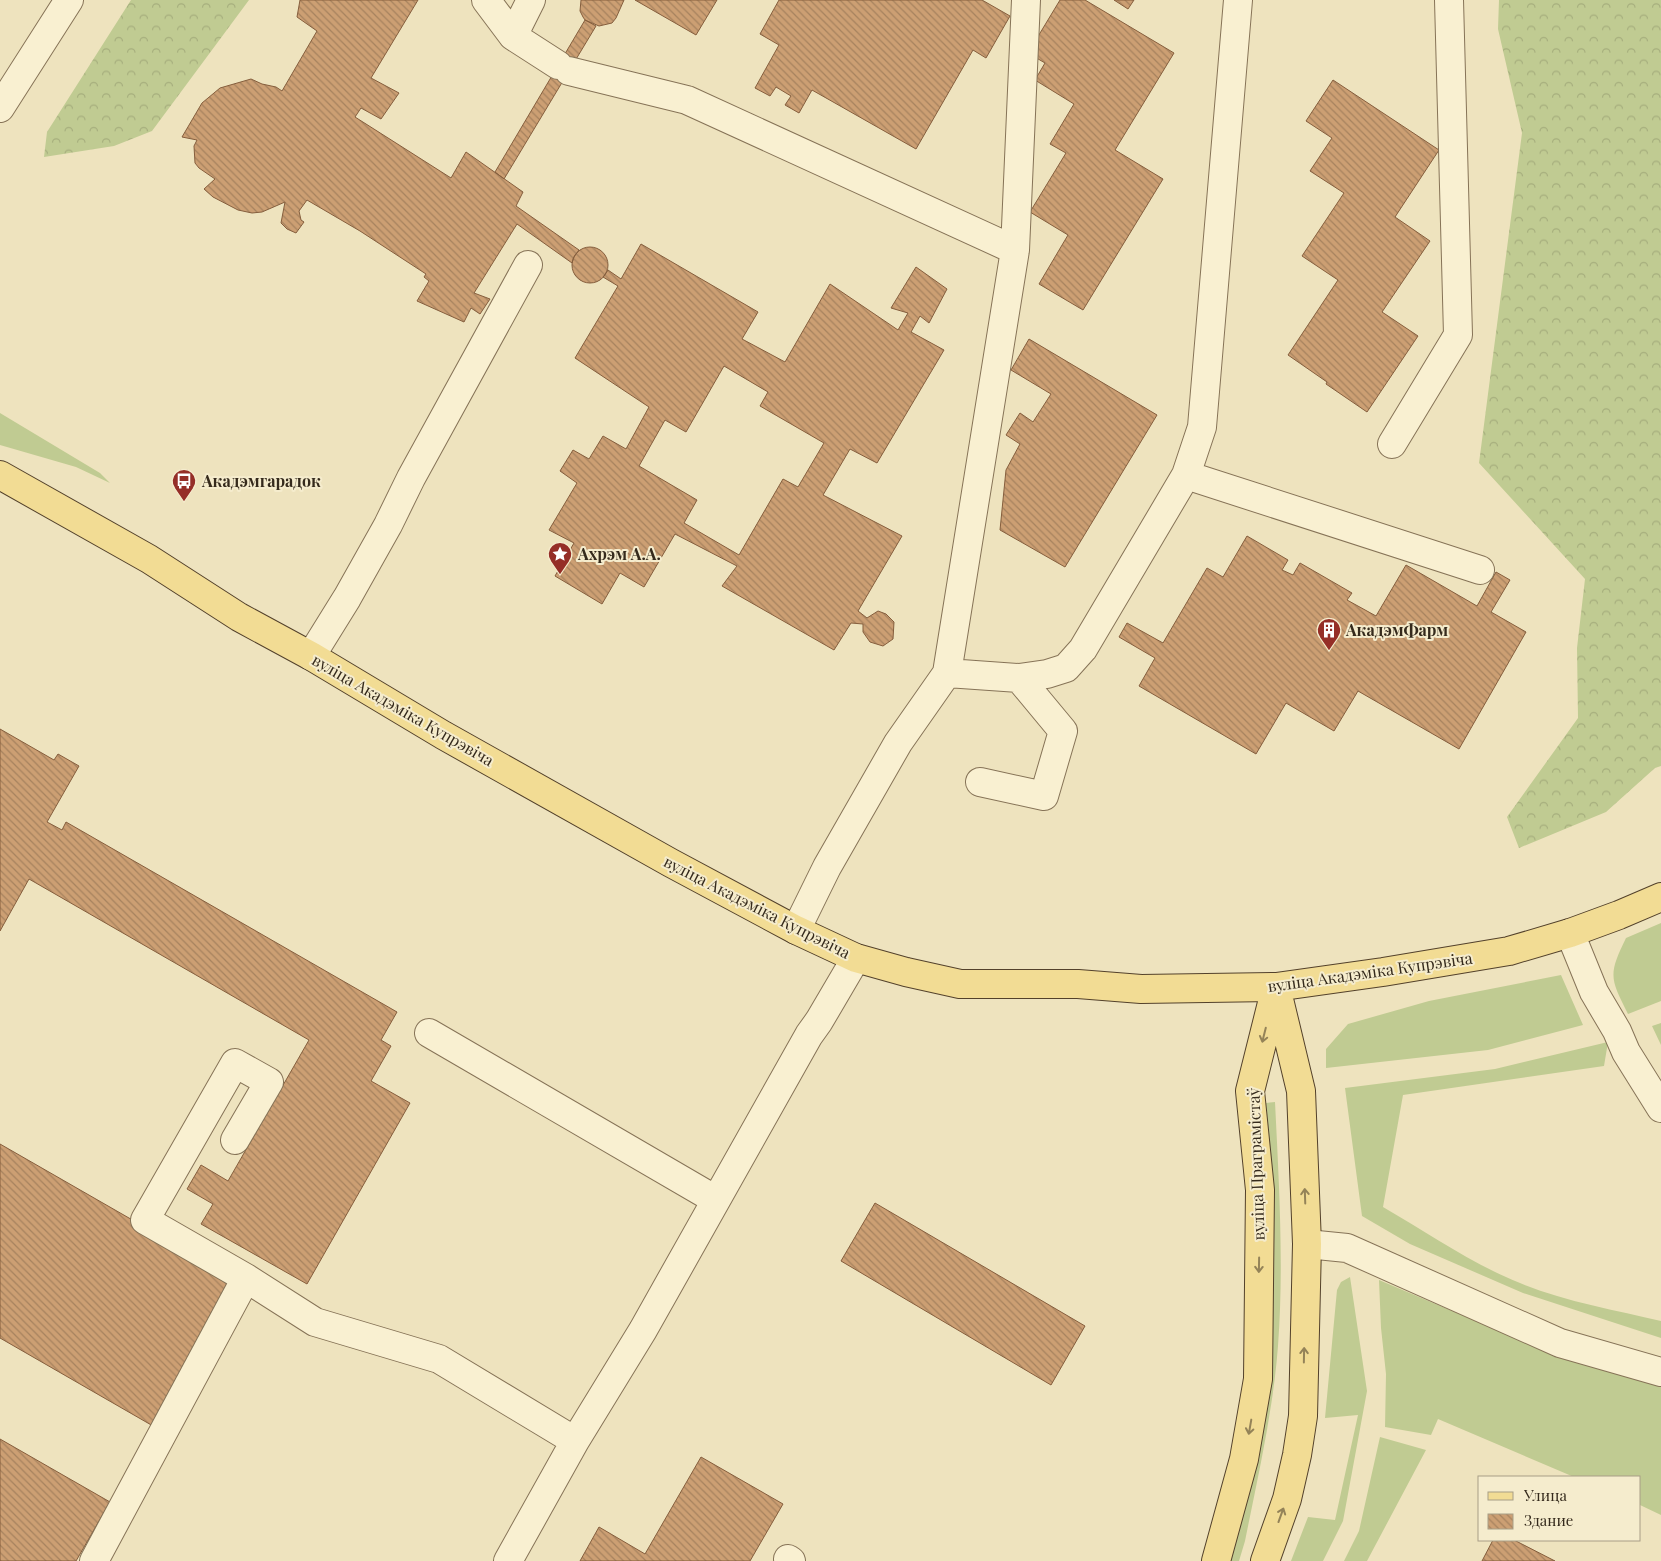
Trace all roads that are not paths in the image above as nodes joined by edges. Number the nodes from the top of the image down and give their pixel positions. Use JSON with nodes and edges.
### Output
{"nodes":[{"id":1,"x":69,"y":0,"type":"edge"},
{"id":2,"x":486,"y":0,"type":"edge"},
{"id":3,"x":532,"y":0,"type":"edge"},
{"id":4,"x":1026,"y":0,"type":"edge"},
{"id":5,"x":1238,"y":0,"type":"edge"},
{"id":6,"x":1449,"y":0,"type":"edge"},
{"id":7,"x":513,"y":36,"type":"junction"},
{"id":8,"x":0,"y":108,"type":"edge"},
{"id":9,"x":1016,"y":250,"type":"junction"},
{"id":10,"x":528,"y":265,"type":"dead end"},
{"id":11,"x":1392,"y":444,"type":"dead end"},
{"id":12,"x":0,"y":475,"type":"edge"},
{"id":13,"x":1186,"y":475,"type":"junction"},
{"id":14,"x":1480,"y":570,"type":"dead end"},
{"id":15,"x":311,"y":656,"type":"junction"},
{"id":16,"x":947,"y":673,"type":"junction"},
{"id":17,"x":1020,"y":678,"type":"junction"},
{"id":18,"x":980,"y":782,"type":"dead end"},
{"id":19,"x":1661,"y":897,"type":"edge"},
{"id":20,"x":796,"y":930,"type":"junction"},
{"id":21,"x":1570,"y":932,"type":"junction"},
{"id":22,"x":856,"y":958,"type":"junction"},
{"id":23,"x":1276,"y":987,"type":"junction"},
{"id":24,"x":429,"y":1033,"type":"dead end"},
{"id":25,"x":1661,"y":1108,"type":"edge"},
{"id":26,"x":235,"y":1140,"type":"dead end"},
{"id":27,"x":716,"y":1200,"type":"junction"},
{"id":28,"x":1307,"y":1244,"type":"junction"},
{"id":29,"x":246,"y":1278,"type":"junction"},
{"id":30,"x":1661,"y":1372,"type":"edge"},
{"id":31,"x":575,"y":1441,"type":"junction"},
{"id":32,"x":94,"y":1561,"type":"edge"},
{"id":33,"x":508,"y":1561,"type":"edge"},
{"id":34,"x":1216,"y":1561,"type":"edge"},
{"id":35,"x":1265,"y":1561,"type":"edge"}],
"edges":[{"from":1,"to":8,"type":"lane"},
{"from":2,"to":7,"type":"lane"},
{"from":3,"to":7,"type":"lane"},
{"from":4,"to":9,"type":"lane"},
{"from":5,"to":13,"type":"lane"},
{"from":6,"to":11,"type":"lane"},
{"from":7,"to":9,"type":"lane"},
{"from":9,"to":16,"type":"lane"},
{"from":10,"to":15,"type":"lane"},
{"from":12,"to":15,"type":"main road","name":"вуліца Акадэміка Купрэвіча"},
{"from":13,"to":14,"type":"lane"},
{"from":13,"to":17,"type":"lane"},
{"from":15,"to":20,"type":"main road","name":"вуліца Акадэміка Купрэвіча"},
{"from":16,"to":17,"type":"lane"},
{"from":16,"to":20,"type":"lane"},
{"from":17,"to":18,"type":"lane"},
{"from":19,"to":21,"type":"main road","name":"вуліца Акадэміка Купрэвіча"},
{"from":20,"to":22,"type":"main road","name":"вуліца Акадэміка Купрэвіча"},
{"from":21,"to":23,"type":"main road","name":"вуліца Акадэміка Купрэвіча"},
{"from":21,"to":25,"type":"lane"},
{"from":22,"to":23,"type":"main road","name":"вуліца Акадэміка Купрэвіча"},
{"from":22,"to":27,"type":"lane"},
{"from":28,"to":23,"type":"main road","one_way":true},
{"from":23,"to":34,"type":"main road","name":"вуліца Праграмістаў","one_way":true},
{"from":24,"to":27,"type":"lane"},
{"from":26,"to":29,"type":"lane"},
{"from":27,"to":31,"type":"lane"},
{"from":28,"to":30,"type":"lane"},
{"from":35,"to":28,"type":"main road","one_way":true},
{"from":29,"to":31,"type":"lane"},
{"from":29,"to":32,"type":"lane"},
{"from":31,"to":33,"type":"lane"}]}
